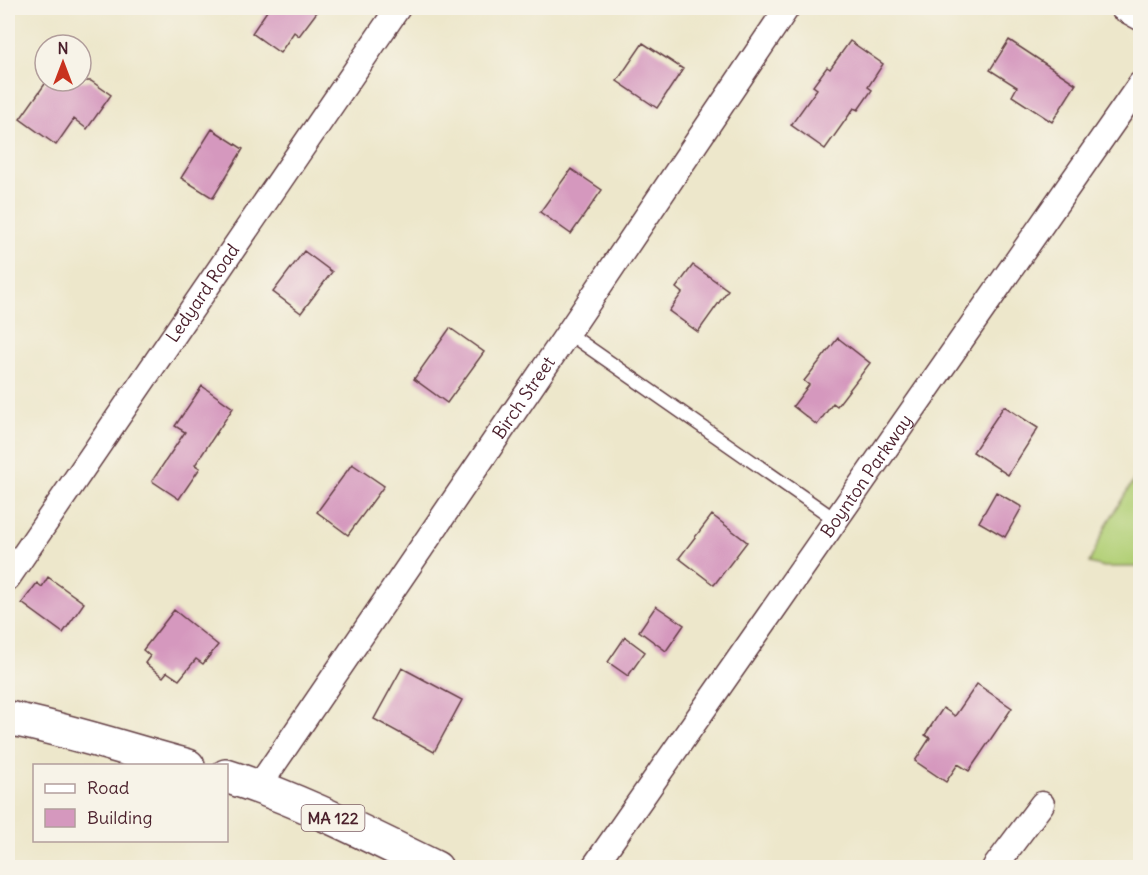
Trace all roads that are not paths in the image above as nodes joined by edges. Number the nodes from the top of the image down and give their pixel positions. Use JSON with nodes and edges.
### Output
{"nodes":[{"id":1,"x":398,"y":8,"type":"edge"},
{"id":2,"x":787,"y":8,"type":"edge"},
{"id":3,"x":1122,"y":8,"type":"edge"},
{"id":4,"x":1140,"y":18,"type":"edge"},
{"id":5,"x":1140,"y":84,"type":"edge"},
{"id":6,"x":568,"y":333,"type":"junction"},
{"id":7,"x":836,"y":520,"type":"junction"},
{"id":8,"x":8,"y":578,"type":"edge"},
{"id":9,"x":8,"y":718,"type":"edge"},
{"id":10,"x":184,"y":764,"type":"edge"},
{"id":11,"x":228,"y":777,"type":"edge"},
{"id":12,"x":259,"y":786,"type":"junction"},
{"id":13,"x":1042,"y":804,"type":"dead end"},
{"id":14,"x":436,"y":867,"type":"edge"},
{"id":15,"x":593,"y":867,"type":"edge"},
{"id":16,"x":994,"y":867,"type":"edge"}],
"edges":[{"from":1,"to":8,"type":"street","name":"Ledyard Road"},
{"from":2,"to":6,"type":"street","name":"Birch Street"},
{"from":3,"to":4,"type":"street"},
{"from":5,"to":7,"type":"street","name":"Boynton Parkway"},
{"from":6,"to":7,"type":"lane"},
{"from":6,"to":12,"type":"street","name":"Birch Street"},
{"from":7,"to":15,"type":"street","name":"Boynton Parkway"},
{"from":9,"to":10,"type":"main road"},
{"from":11,"to":12,"type":"main road","number":"MA 122"},
{"from":12,"to":14,"type":"main road","number":"MA 122"},
{"from":13,"to":16,"type":"street"}]}
